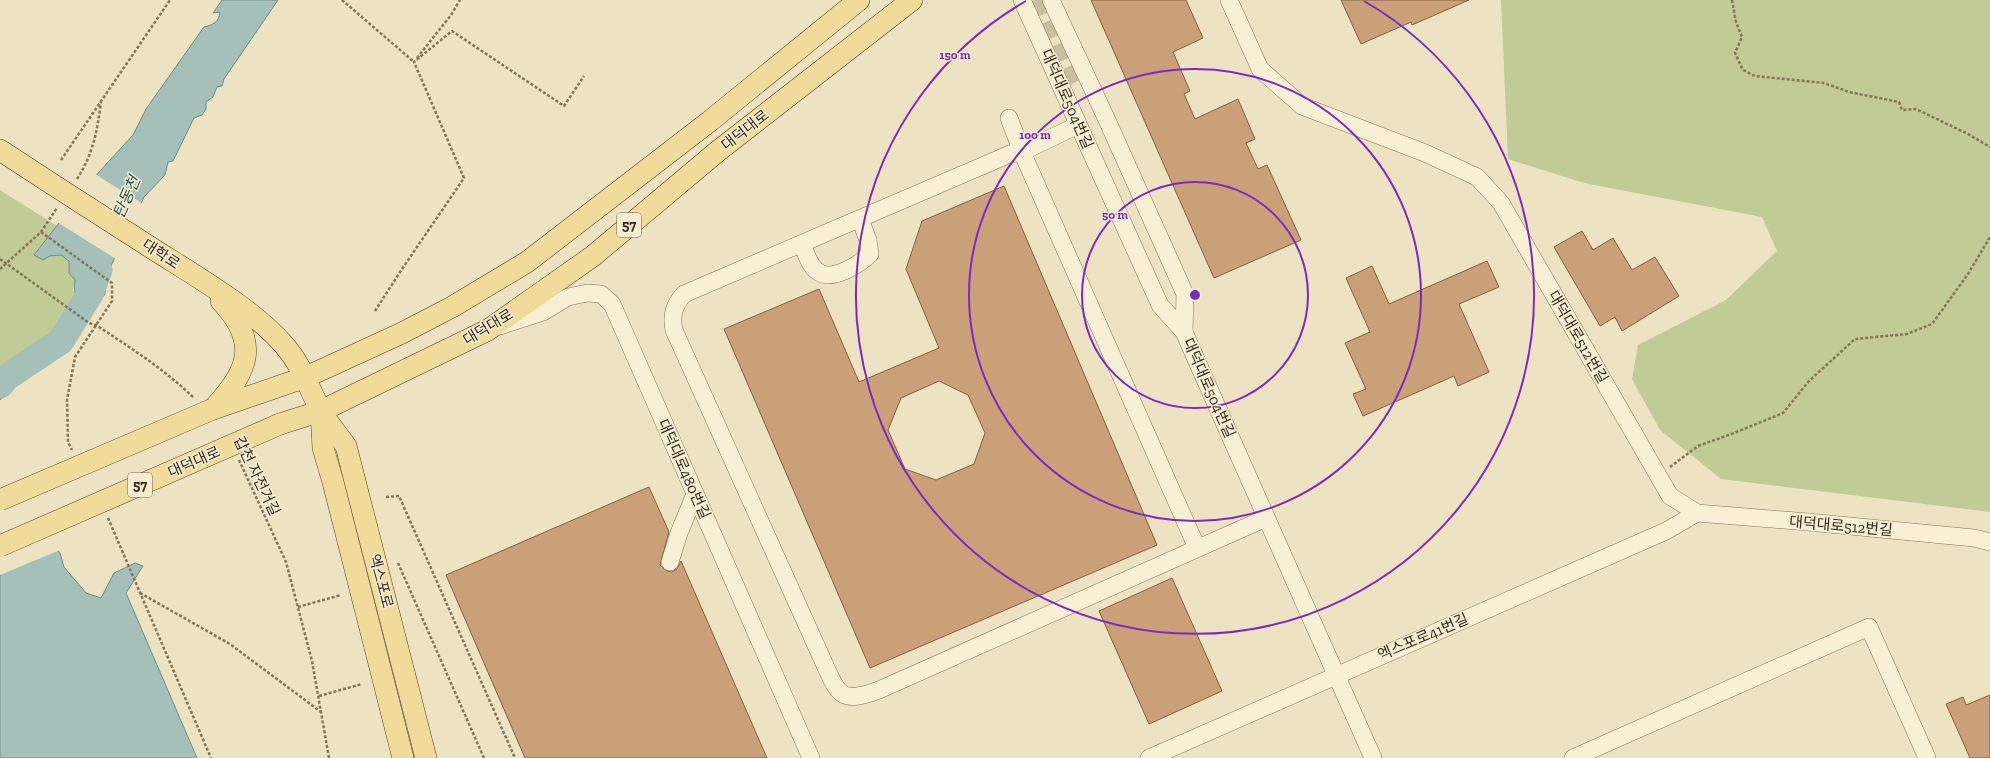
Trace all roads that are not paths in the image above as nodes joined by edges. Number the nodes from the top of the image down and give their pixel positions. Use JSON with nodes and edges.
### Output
{"nodes":[{"id":1,"x":859,"y":0,"type":"edge"},
{"id":2,"x":912,"y":0,"type":"edge"},
{"id":3,"x":1022,"y":0,"type":"edge"},
{"id":4,"x":1051,"y":0,"type":"edge"},
{"id":5,"x":1229,"y":0,"type":"edge"},
{"id":6,"x":1083,"y":69,"type":"junction"},
{"id":7,"x":1068,"y":88,"type":"junction"},
{"id":8,"x":1009,"y":118,"type":"dead end"},
{"id":9,"x":1078,"y":125,"type":"junction"},
{"id":10,"x":0,"y":150,"type":"edge"},
{"id":11,"x":1022,"y":152,"type":"junction"},
{"id":12,"x":860,"y":219,"type":"junction"},
{"id":13,"x":802,"y":244,"type":"junction"},
{"id":14,"x":196,"y":277,"type":"junction"},
{"id":15,"x":488,"y":330,"type":"junction"},
{"id":16,"x":1184,"y":332,"type":"junction"},
{"id":17,"x":306,"y":377,"type":"junction"},
{"id":18,"x":207,"y":407,"type":"junction"},
{"id":19,"x":322,"y":411,"type":"junction"},
{"id":20,"x":695,"y":494,"type":"junction"},
{"id":21,"x":0,"y":500,"type":"edge"},
{"id":22,"x":1697,"y":513,"type":"junction"},
{"id":23,"x":1266,"y":518,"type":"junction"},
{"id":24,"x":1990,"y":542,"type":"edge"},
{"id":25,"x":0,"y":546,"type":"edge"},
{"id":26,"x":1197,"y":548,"type":"junction"},
{"id":27,"x":670,"y":562,"type":"dead end"},
{"id":28,"x":1336,"y":675,"type":"junction"},
{"id":29,"x":403,"y":758,"type":"edge"},
{"id":30,"x":426,"y":758,"type":"edge"},
{"id":31,"x":811,"y":758,"type":"edge"},
{"id":32,"x":1149,"y":758,"type":"edge"},
{"id":33,"x":1373,"y":758,"type":"edge"},
{"id":34,"x":1573,"y":758,"type":"edge"},
{"id":35,"x":1927,"y":758,"type":"edge"}],
"edges":[{"from":1,"to":17,"type":"main road","name":"대덕대로","number":"57"},
{"from":2,"to":15,"type":"main road","name":"대덕대로","number":"57"},
{"from":3,"to":7,"type":"street","name":"대덕대로504번길"},
{"from":4,"to":6,"type":"street"},
{"from":5,"to":22,"type":"street","name":"대덕대로512번길"},
{"from":6,"to":7,"type":"street"},
{"from":6,"to":16,"type":"street"},
{"from":7,"to":9,"type":"street","name":"대덕대로504번길"},
{"from":7,"to":16,"type":"street"},
{"from":8,"to":11,"type":"street"},
{"from":9,"to":11,"type":"street"},
{"from":9,"to":16,"type":"street","name":"대덕대로504번길"},
{"from":10,"to":14,"type":"main road","name":"대학로","bridge":true},
{"from":11,"to":12,"type":"street"},
{"from":11,"to":26,"type":"street"},
{"from":12,"to":13,"type":"street"},
{"from":12,"to":13,"type":"street"},
{"from":13,"to":26,"type":"street"},
{"from":14,"to":17,"type":"main road","name":"대학로"},
{"from":14,"to":18,"type":"main road"},
{"from":15,"to":19,"type":"main road","name":"대덕대로","number":"57"},
{"from":15,"to":20,"type":"street","name":"대덕대로480번길"},
{"from":16,"to":23,"type":"street","name":"대덕대로504번길"},
{"from":17,"to":18,"type":"main road","name":"대덕대로","number":"57"},
{"from":17,"to":19,"type":"main road","name":"엑스포로"},
{"from":18,"to":21,"type":"main road","name":"대덕대로","number":"57","bridge":true},
{"from":19,"to":25,"type":"main road","name":"대덕대로","number":"57","bridge":true},
{"from":19,"to":29,"type":"main road","name":"엑스포로"},
{"from":19,"to":30,"type":"main road","name":"엑스포로"},
{"from":20,"to":27,"type":"street"},
{"from":20,"to":31,"type":"street","name":"대덕대로480번길"},
{"from":22,"to":24,"type":"street","name":"대덕대로512번길"},
{"from":22,"to":28,"type":"street","name":"엑스포로41번길"},
{"from":23,"to":26,"type":"street"},
{"from":23,"to":28,"type":"street","name":"대덕대로504번길"},
{"from":28,"to":32,"type":"street","name":"엑스포로41번길"},
{"from":28,"to":33,"type":"street","name":"대덕대로504번길"},
{"from":34,"to":35,"type":"street"}]}
